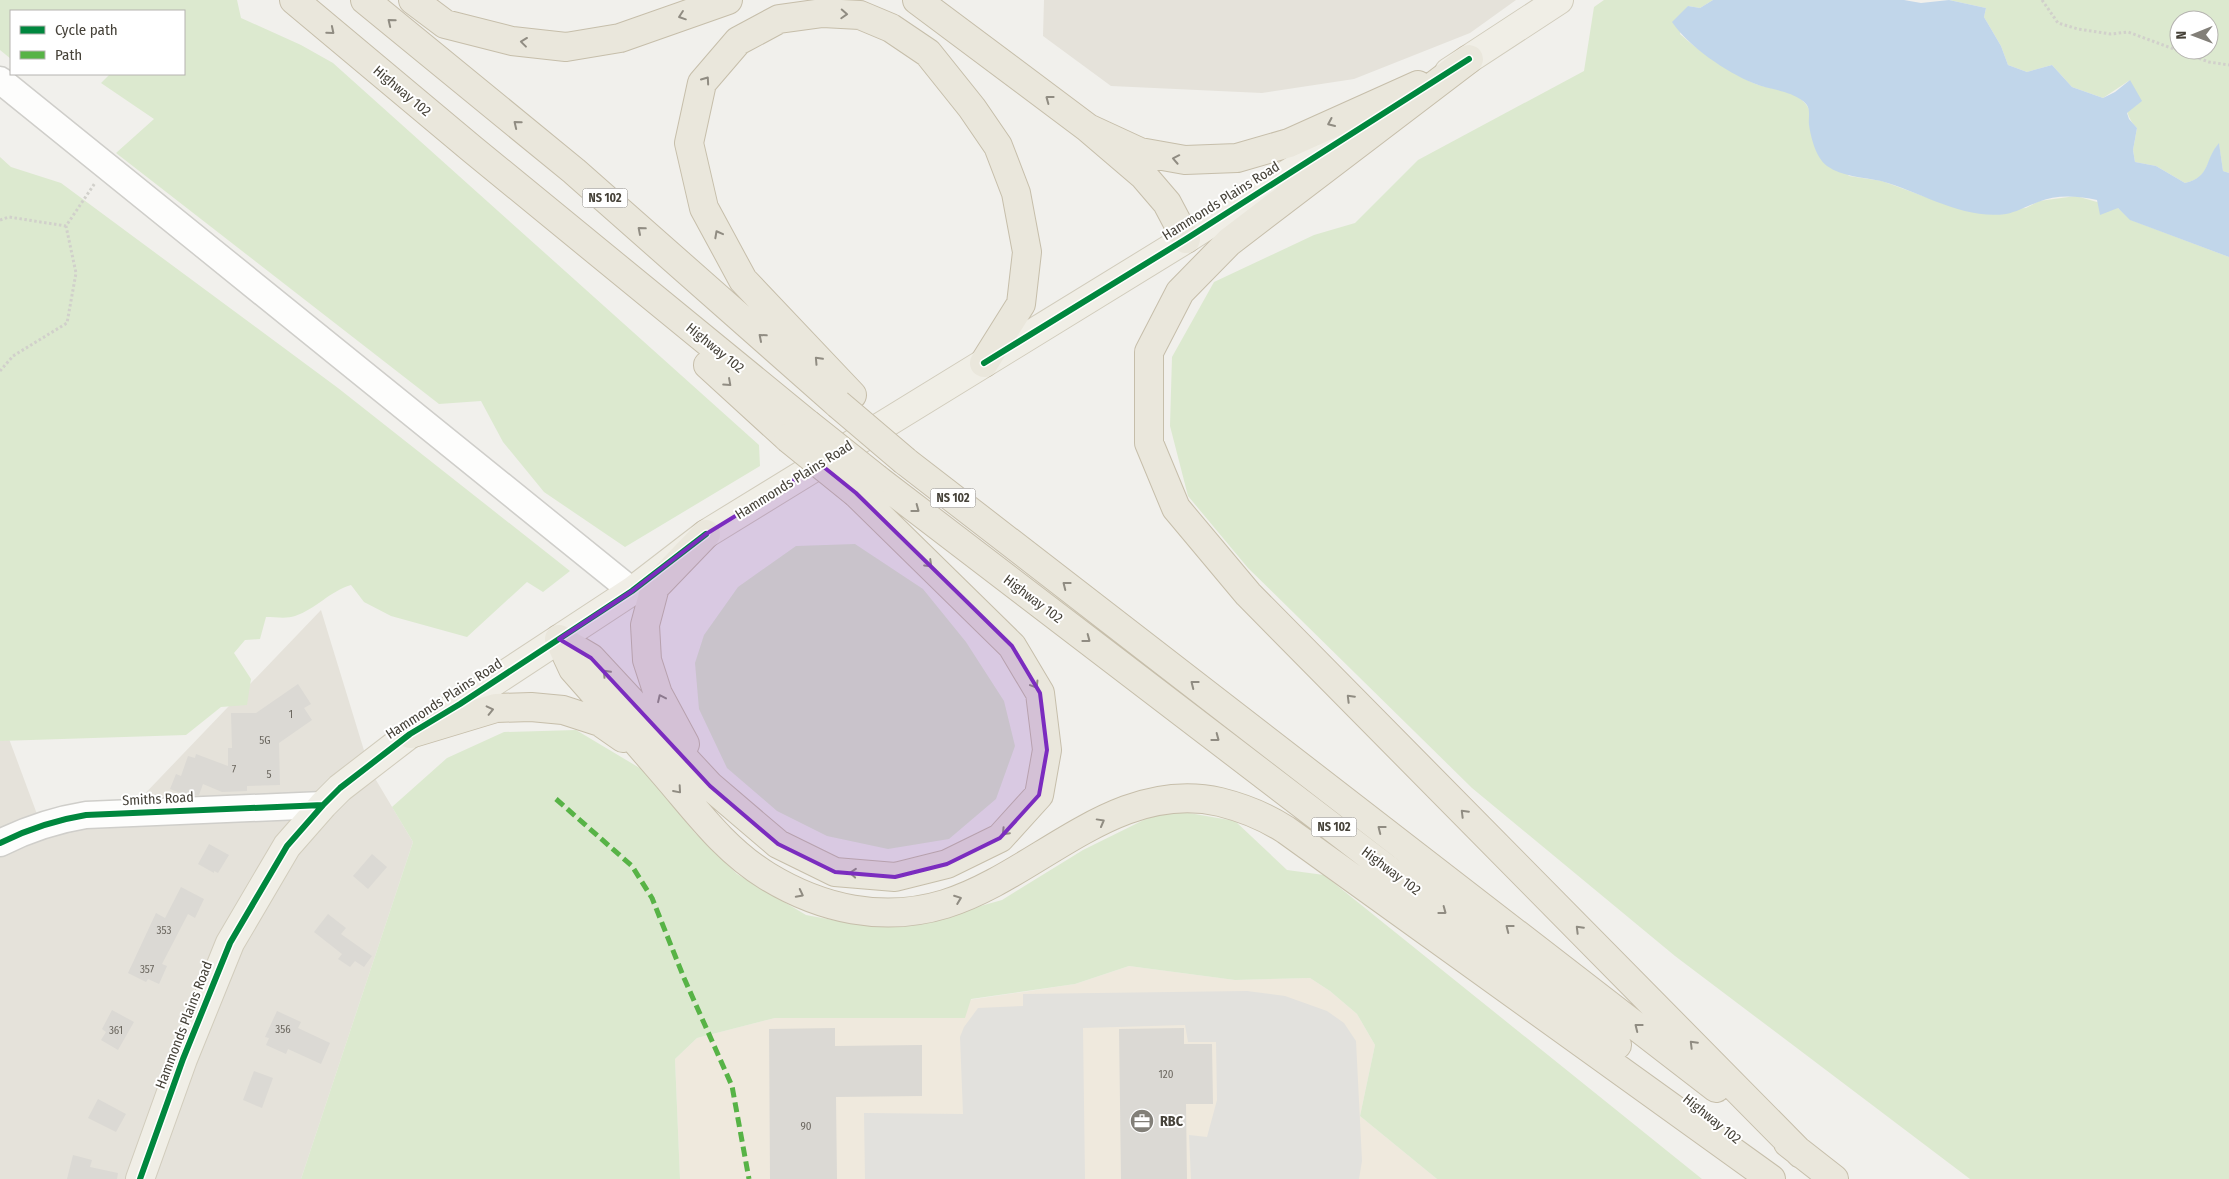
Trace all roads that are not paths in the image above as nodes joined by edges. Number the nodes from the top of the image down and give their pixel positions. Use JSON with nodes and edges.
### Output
{"nodes":[{"id":1,"x":294,"y":0,"type":"edge"},
{"id":2,"x":365,"y":0,"type":"edge"},
{"id":3,"x":413,"y":0,"type":"edge"},
{"id":4,"x":728,"y":0,"type":"edge"},
{"id":5,"x":917,"y":0,"type":"edge"},
{"id":6,"x":1555,"y":1,"type":"edge"},
{"id":7,"x":1463,"y":63,"type":"junction"},
{"id":8,"x":0,"y":80,"type":"edge"},
{"id":9,"x":1088,"y":128,"type":"junction"},
{"id":10,"x":1186,"y":239,"type":"junction"},
{"id":11,"x":984,"y":363,"type":"junction"},
{"id":12,"x":845,"y":400,"type":"junction"},
{"id":13,"x":867,"y":486,"type":"junction"},
{"id":14,"x":706,"y":534,"type":"junction"},
{"id":15,"x":632,"y":591,"type":"junction"},
{"id":16,"x":560,"y":639,"type":"junction"},
{"id":17,"x":410,"y":734,"type":"junction"},
{"id":18,"x":646,"y":753,"type":"junction"},
{"id":19,"x":710,"y":786,"type":"junction"},
{"id":20,"x":323,"y":804,"type":"junction"},
{"id":21,"x":0,"y":843,"type":"edge"},
{"id":22,"x":1801,"y":1154,"type":"junction"},
{"id":23,"x":140,"y":1179,"type":"edge"},
{"id":24,"x":1771,"y":1179,"type":"edge"},
{"id":25,"x":1787,"y":1179,"type":"edge"},
{"id":26,"x":1834,"y":1179,"type":"edge"}],
"edges":[{"from":1,"to":13,"type":"highway","name":"Highway 102","number":"NS 102","one_way":true,"bridge":true},
{"from":12,"to":2,"type":"highway","name":"Highway 102","number":"NS 102","one_way":true},
{"from":4,"to":3,"type":"highway","one_way":true},
{"from":9,"to":5,"type":"highway","one_way":true},
{"from":6,"to":7,"type":"main road","name":"Hammonds Plains Road"},
{"from":7,"to":9,"type":"highway","one_way":true},
{"from":7,"to":10,"type":"main road","name":"Hammonds Plains Road"},
{"from":22,"to":7,"type":"highway","one_way":true},
{"from":8,"to":15,"type":"street"},
{"from":9,"to":10,"type":"highway"},
{"from":10,"to":11,"type":"main road","name":"Hammonds Plains Road"},
{"from":12,"to":11,"type":"highway","one_way":true},
{"from":11,"to":14,"type":"main road","name":"Hammonds Plains Road"},
{"from":22,"to":12,"type":"highway","name":"Highway 102","number":"NS 102","one_way":true,"bridge":true},
{"from":13,"to":19,"type":"highway","one_way":true},
{"from":13,"to":25,"type":"highway","name":"Highway 102","number":"NS 102","one_way":true},
{"from":14,"to":15,"type":"main road","name":"Hammonds Plains Road"},
{"from":19,"to":14,"type":"highway","one_way":true},
{"from":15,"to":16,"type":"main road","name":"Hammonds Plains Road"},
{"from":16,"to":17,"type":"main road","name":"Hammonds Plains Road"},
{"from":16,"to":18,"type":"highway"},
{"from":19,"to":16,"type":"highway","one_way":true},
{"from":17,"to":18,"type":"highway","one_way":true},
{"from":17,"to":20,"type":"main road","name":"Hammonds Plains Road"},
{"from":18,"to":24,"type":"highway","one_way":true},
{"from":20,"to":21,"type":"street","name":"Smiths Road"},
{"from":20,"to":23,"type":"main road","name":"Hammonds Plains Road"},
{"from":22,"to":26,"type":"highway","name":"Highway 102","number":"NS 102"}]}
